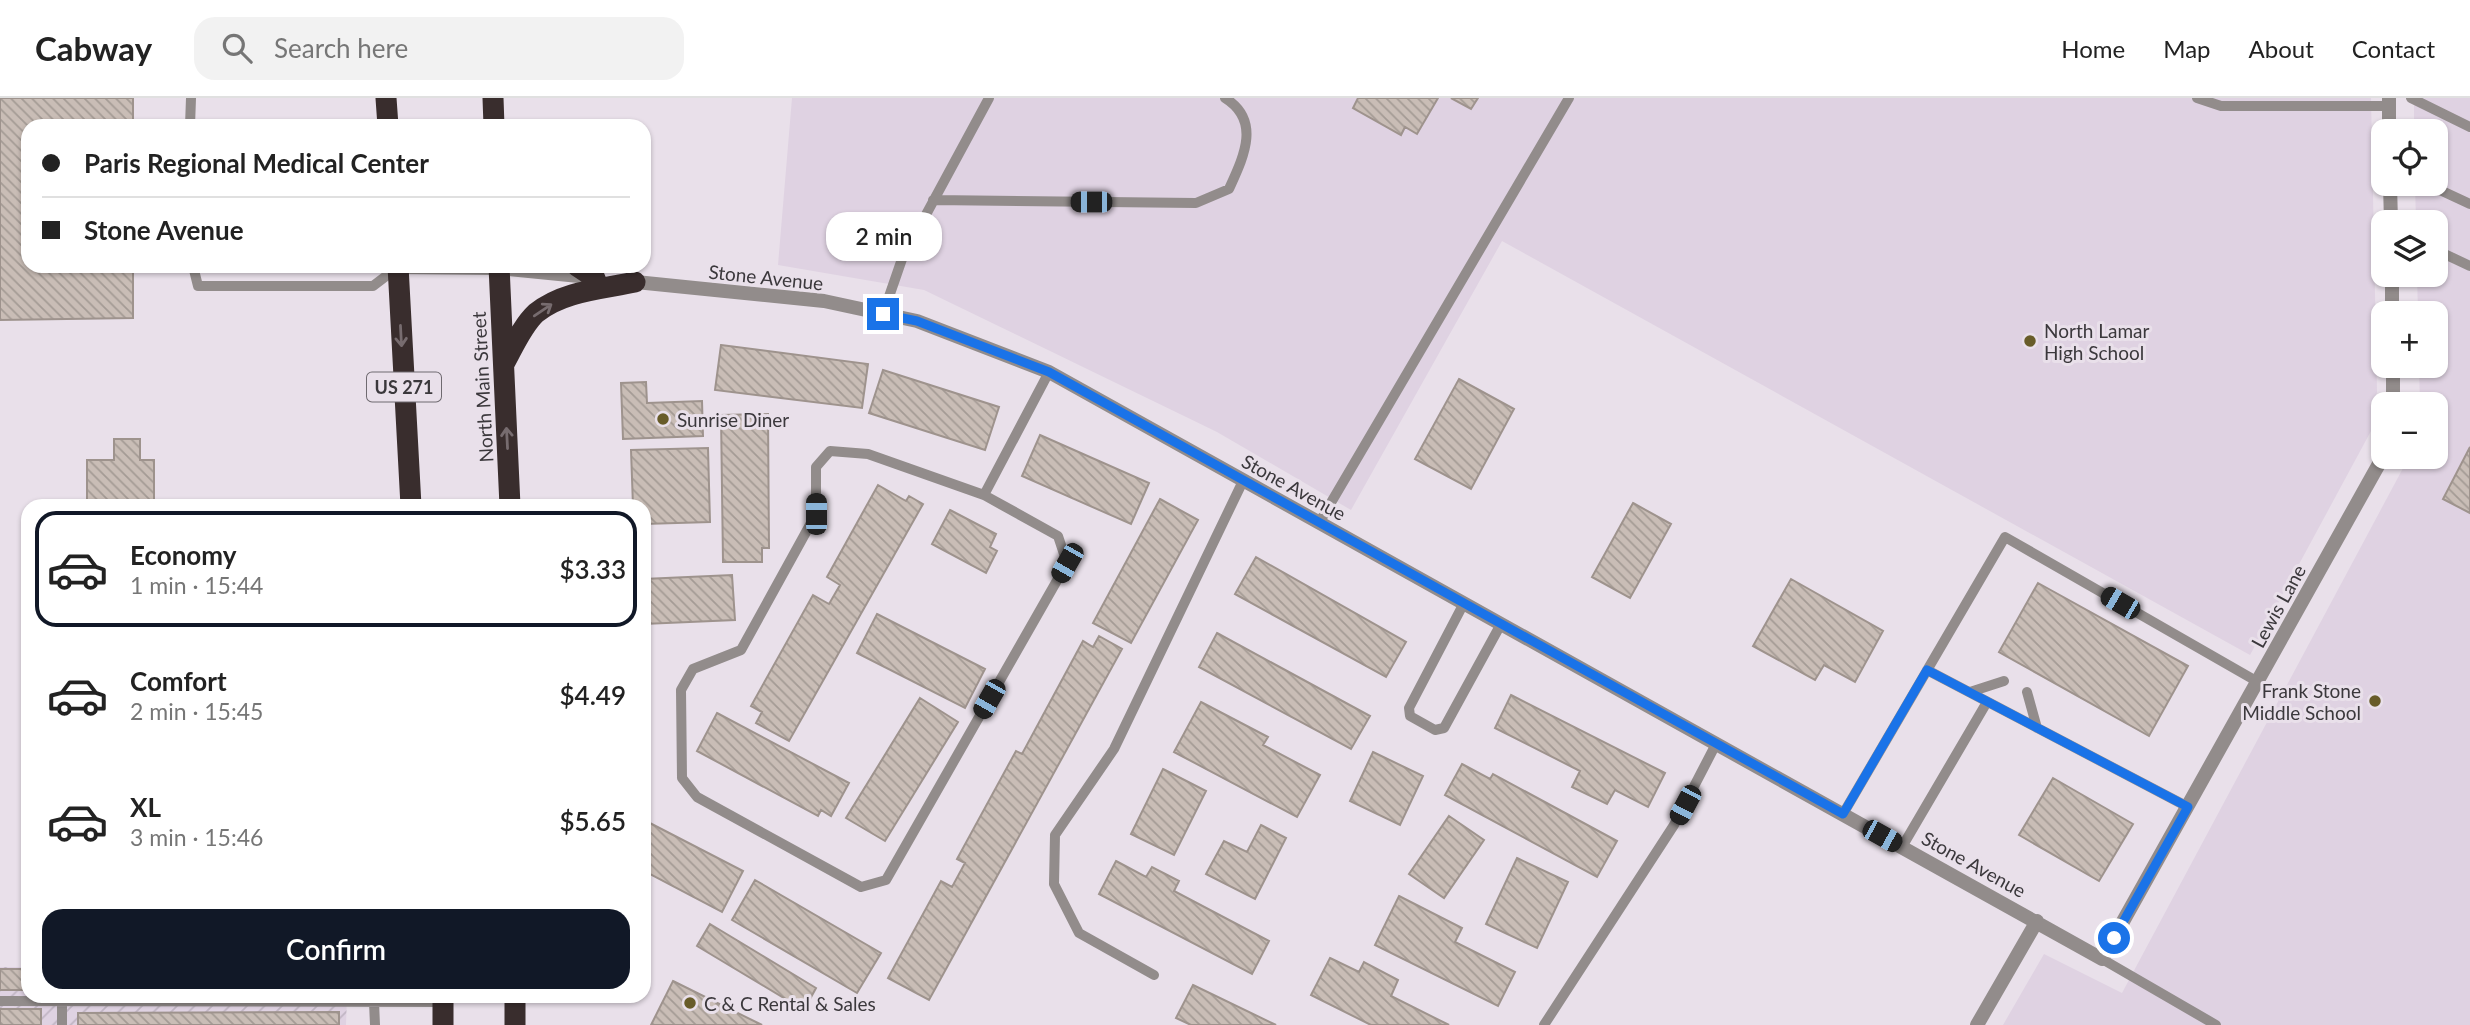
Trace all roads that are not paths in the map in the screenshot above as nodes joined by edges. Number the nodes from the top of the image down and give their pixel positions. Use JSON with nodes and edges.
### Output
{"nodes":[{"id":1,"x":191,"y":98,"type":"edge"},
{"id":2,"x":386,"y":98,"type":"edge"},
{"id":3,"x":493,"y":98,"type":"edge"},
{"id":4,"x":989,"y":98,"type":"edge"},
{"id":5,"x":1225,"y":98,"type":"edge"},
{"id":6,"x":1569,"y":98,"type":"edge"},
{"id":7,"x":2197,"y":98,"type":"edge"},
{"id":8,"x":2411,"y":98,"type":"edge"},
{"id":9,"x":2389,"y":102,"type":"edge"},
{"id":10,"x":190,"y":119,"type":"edge"},
{"id":11,"x":388,"y":119,"type":"edge"},
{"id":12,"x":494,"y":119,"type":"edge"},
{"id":13,"x":2470,"y":127,"type":"edge"},
{"id":14,"x":2448,"y":194,"type":"edge"},
{"id":15,"x":933,"y":200,"type":"junction"},
{"id":16,"x":2470,"y":204,"type":"edge"},
{"id":17,"x":2448,"y":256,"type":"edge"},
{"id":18,"x":2470,"y":266,"type":"edge"},
{"id":19,"x":194,"y":273,"type":"edge"},
{"id":20,"x":390,"y":273,"type":"edge"},
{"id":21,"x":398,"y":273,"type":"edge"},
{"id":22,"x":499,"y":273,"type":"edge"},
{"id":23,"x":552,"y":273,"type":"edge"},
{"id":24,"x":588,"y":273,"type":"edge"},
{"id":25,"x":596,"y":278,"type":"junction"},
{"id":26,"x":635,"y":282,"type":"junction"},
{"id":27,"x":883,"y":314,"type":"junction"},
{"id":28,"x":504,"y":364,"type":"junction"},
{"id":29,"x":1049,"y":372,"type":"junction"},
{"id":30,"x":2376,"y":469,"type":"edge"},
{"id":31,"x":1243,"y":481,"type":"junction"},
{"id":32,"x":984,"y":495,"type":"junction"},
{"id":33,"x":411,"y":499,"type":"edge"},
{"id":34,"x":510,"y":499,"type":"edge"},
{"id":35,"x":1319,"y":523,"type":"junction"},
{"id":36,"x":1464,"y":603,"type":"junction"},
{"id":37,"x":1501,"y":624,"type":"junction"},
{"id":38,"x":1927,"y":670,"type":"junction"},
{"id":39,"x":2004,"y":681,"type":"dead end"},
{"id":40,"x":2258,"y":681,"type":"junction"},
{"id":41,"x":1970,"y":692,"type":"junction"},
{"id":42,"x":2027,"y":692,"type":"dead end"},
{"id":43,"x":1987,"y":702,"type":"junction"},
{"id":44,"x":2037,"y":728,"type":"junction"},
{"id":45,"x":1716,"y":744,"type":"junction"},
{"id":46,"x":2188,"y":807,"type":"junction"},
{"id":47,"x":1843,"y":814,"type":"junction"},
{"id":48,"x":1902,"y":847,"type":"junction"},
{"id":49,"x":2036,"y":921,"type":"junction"},
{"id":50,"x":2102,"y":959,"type":"junction"},
{"id":51,"x":1154,"y":975,"type":"dead end"},
{"id":52,"x":0,"y":1001,"type":"edge"},
{"id":53,"x":21,"y":1001,"type":"edge"},
{"id":54,"x":62,"y":1003,"type":"edge"},
{"id":55,"x":374,"y":1003,"type":"edge"},
{"id":56,"x":444,"y":1003,"type":"edge"},
{"id":57,"x":515,"y":1003,"type":"edge"},
{"id":58,"x":62,"y":1025,"type":"edge"},
{"id":59,"x":374,"y":1025,"type":"edge"},
{"id":60,"x":443,"y":1025,"type":"edge"},
{"id":61,"x":514,"y":1025,"type":"edge"},
{"id":62,"x":1544,"y":1025,"type":"edge"},
{"id":63,"x":1977,"y":1025,"type":"edge"},
{"id":64,"x":2216,"y":1025,"type":"edge"}],
"edges":[{"from":1,"to":10,"type":"lane"},
{"from":2,"to":11,"type":"highway"},
{"from":3,"to":12,"type":"highway"},
{"from":4,"to":15,"type":"lane"},
{"from":5,"to":15,"type":"lane"},
{"from":6,"to":35,"type":"lane"},
{"from":7,"to":9,"type":"lane"},
{"from":8,"to":13,"type":"lane"},
{"from":14,"to":16,"type":"lane"},
{"from":15,"to":27,"type":"lane"},
{"from":17,"to":18,"type":"lane"},
{"from":19,"to":20,"type":"lane"},
{"from":21,"to":33,"type":"highway","number":"US 271","one_way":true},
{"from":22,"to":28,"type":"highway","name":"North Main Street"},
{"from":23,"to":25,"type":"street","name":"Stone Avenue"},
{"from":24,"to":25,"type":"highway"},
{"from":25,"to":26,"type":"street","name":"Stone Avenue"},
{"from":26,"to":27,"type":"street","name":"Stone Avenue"},
{"from":28,"to":26,"type":"highway","one_way":true},
{"from":27,"to":29,"type":"street","name":"Stone Avenue"},
{"from":34,"to":28,"type":"highway","name":"North Main Street","one_way":true},
{"from":29,"to":31,"type":"street","name":"Stone Avenue"},
{"from":29,"to":32,"type":"lane"},
{"from":30,"to":40,"type":"street","name":"Lewis Lane"},
{"from":31,"to":35,"type":"street","name":"Stone Avenue"},
{"from":31,"to":51,"type":"lane"},
{"from":32,"to":32,"type":"lane"},
{"from":35,"to":36,"type":"street","name":"Stone Avenue"},
{"from":36,"to":37,"type":"street","name":"Stone Avenue"},
{"from":36,"to":37,"type":"lane"},
{"from":37,"to":45,"type":"street","name":"Stone Avenue"},
{"from":38,"to":40,"type":"lane"},
{"from":38,"to":41,"type":"lane"},
{"from":38,"to":47,"type":"lane"},
{"from":39,"to":41,"type":"lane"},
{"from":40,"to":46,"type":"street","name":"Lewis Lane"},
{"from":41,"to":43,"type":"lane"},
{"from":42,"to":44,"type":"lane"},
{"from":43,"to":44,"type":"lane"},
{"from":43,"to":48,"type":"lane"},
{"from":44,"to":46,"type":"lane"},
{"from":45,"to":47,"type":"street","name":"Stone Avenue"},
{"from":45,"to":62,"type":"lane"},
{"from":46,"to":50,"type":"street","name":"Lewis Lane"},
{"from":47,"to":48,"type":"street","name":"Stone Avenue"},
{"from":48,"to":49,"type":"street","name":"Stone Avenue"},
{"from":49,"to":50,"type":"street","name":"Stone Avenue"},
{"from":49,"to":63,"type":"street"},
{"from":50,"to":64,"type":"lane"},
{"from":52,"to":53,"type":"lane"},
{"from":54,"to":58,"type":"lane"},
{"from":55,"to":59,"type":"lane"},
{"from":56,"to":60,"type":"highway"},
{"from":57,"to":61,"type":"highway"}]}
